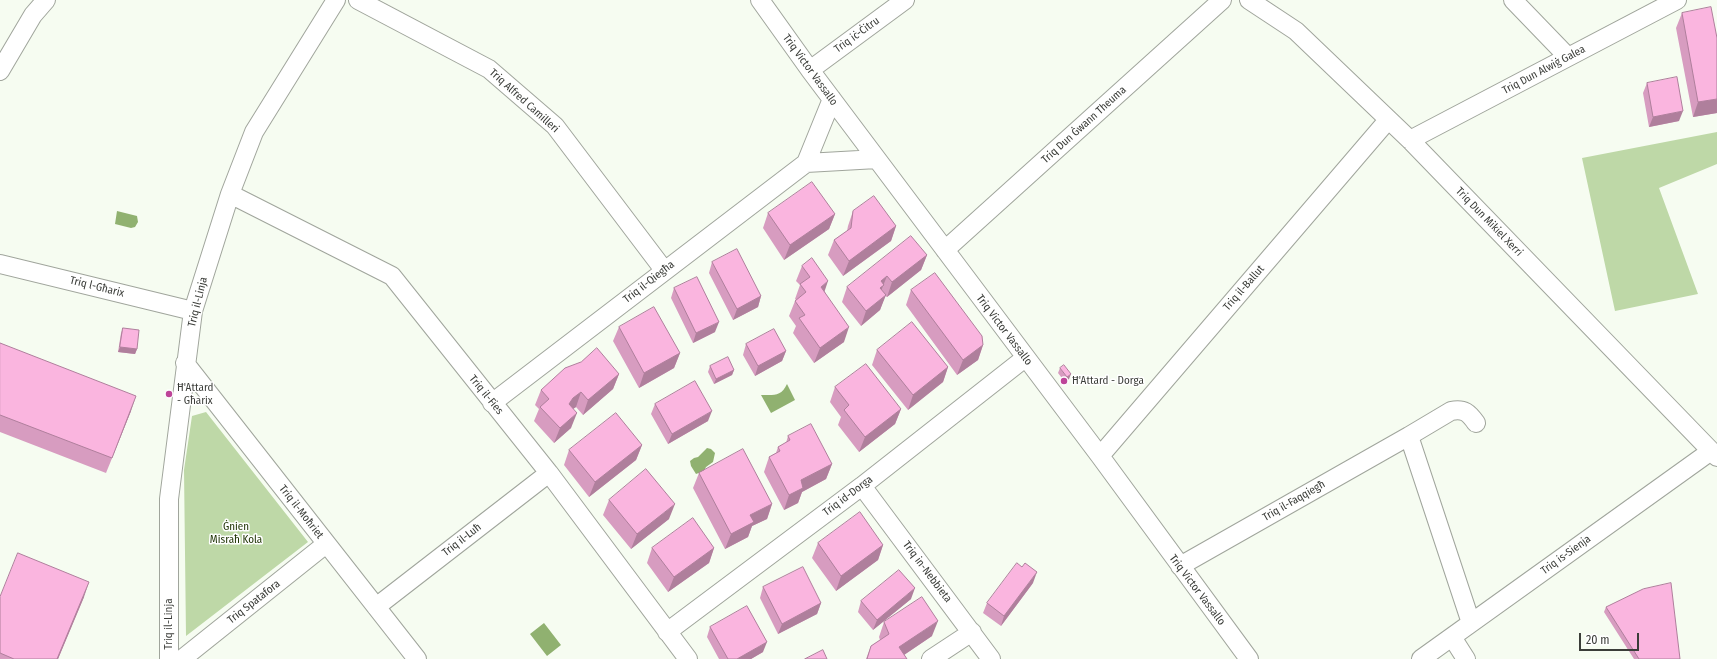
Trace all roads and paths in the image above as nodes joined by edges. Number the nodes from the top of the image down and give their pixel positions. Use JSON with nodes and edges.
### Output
{"nodes":[{"id":1,"x":46,"y":0,"type":"edge"},
{"id":2,"x":336,"y":0,"type":"edge"},
{"id":3,"x":358,"y":0,"type":"edge"},
{"id":4,"x":760,"y":0,"type":"edge"},
{"id":5,"x":905,"y":0,"type":"edge"},
{"id":6,"x":1222,"y":0,"type":"edge"},
{"id":7,"x":1249,"y":0,"type":"edge"},
{"id":8,"x":1513,"y":0,"type":"edge"},
{"id":9,"x":1677,"y":0,"type":"edge"},
{"id":10,"x":1568,"y":57,"type":"junction"},
{"id":11,"x":810,"y":70,"type":"junction"},
{"id":12,"x":0,"y":71,"type":"edge"},
{"id":13,"x":832,"y":99,"type":"junction"},
{"id":14,"x":1388,"y":120,"type":"junction"},
{"id":15,"x":1410,"y":140,"type":"junction"},
{"id":16,"x":876,"y":159,"type":"junction"},
{"id":17,"x":806,"y":163,"type":"junction"},
{"id":18,"x":230,"y":194,"type":"junction"},
{"id":19,"x":945,"y":250,"type":"junction"},
{"id":20,"x":0,"y":264,"type":"edge"},
{"id":21,"x":664,"y":270,"type":"junction"},
{"id":22,"x":193,"y":311,"type":"junction"},
{"id":23,"x":1025,"y":358,"type":"junction"},
{"id":24,"x":185,"y":363,"type":"junction"},
{"id":25,"x":492,"y":403,"type":"junction"},
{"id":26,"x":1476,"y":423,"type":"dead end"},
{"id":27,"x":1409,"y":436,"type":"junction"},
{"id":28,"x":1714,"y":454,"type":"edge"},
{"id":29,"x":1100,"y":456,"type":"junction"},
{"id":30,"x":549,"y":473,"type":"junction"},
{"id":31,"x":862,"y":486,"type":"junction"},
{"id":32,"x":326,"y":544,"type":"junction"},
{"id":33,"x":1180,"y":566,"type":"junction"},
{"id":34,"x":376,"y":607,"type":"junction"},
{"id":35,"x":1471,"y":623,"type":"junction"},
{"id":36,"x":667,"y":632,"type":"junction"},
{"id":37,"x":972,"y":632,"type":"junction"},
{"id":38,"x":1452,"y":638,"type":"junction"},
{"id":39,"x":169,"y":659,"type":"edge"},
{"id":40,"x":182,"y":659,"type":"edge"},
{"id":41,"x":417,"y":659,"type":"edge"},
{"id":42,"x":688,"y":659,"type":"edge"},
{"id":43,"x":932,"y":659,"type":"edge"},
{"id":44,"x":992,"y":659,"type":"edge"},
{"id":45,"x":1249,"y":659,"type":"edge"},
{"id":46,"x":1421,"y":659,"type":"edge"},
{"id":47,"x":1466,"y":659,"type":"edge"}],
"edges":[{"from":1,"to":12,"type":"street"},
{"from":2,"to":18,"type":"street","name":"Triq il-Linja"},
{"from":3,"to":21,"type":"street","name":"Triq Alfred Camilleri"},
{"from":4,"to":11,"type":"street","name":"Triq Victor Vassallo"},
{"from":5,"to":11,"type":"street","name":"Triq iċ-Ċitru"},
{"from":6,"to":19,"type":"street","name":"Triq Dun Ġwann Theuma"},
{"from":7,"to":14,"type":"street","name":"Triq Dun Mikiel Xerri"},
{"from":8,"to":10,"type":"street"},
{"from":9,"to":10,"type":"street","name":"Triq Dun Alwiġ Galea"},
{"from":10,"to":15,"type":"street","name":"Triq Dun Alwiġ Galea"},
{"from":11,"to":13,"type":"street","name":"Triq Victor Vassallo"},
{"from":13,"to":16,"type":"street","name":"Triq Victor Vassallo"},
{"from":13,"to":17,"type":"street"},
{"from":14,"to":15,"type":"street","name":"Triq Dun Mikiel Xerri"},
{"from":14,"to":29,"type":"street","name":"Triq il-Ballut"},
{"from":15,"to":28,"type":"street","name":"Triq Dun Mikiel Xerri"},
{"from":16,"to":17,"type":"street"},
{"from":16,"to":19,"type":"street","name":"Triq Victor Vassallo"},
{"from":17,"to":21,"type":"street","name":"Triq il-Qiegħa"},
{"from":18,"to":22,"type":"street","name":"Triq il-Linja"},
{"from":18,"to":25,"type":"street","name":"Triq il-Fies"},
{"from":19,"to":23,"type":"street","name":"Triq Victor Vassallo"},
{"from":20,"to":22,"type":"street","name":"Triq l-Għarix"},
{"from":21,"to":25,"type":"street","name":"Triq il-Qiegħa"},
{"from":22,"to":24,"type":"street","name":"Triq il-Linja"},
{"from":23,"to":29,"type":"street","name":"Triq Victor Vassallo"},
{"from":23,"to":31,"type":"street","name":"Triq id-Dorga"},
{"from":24,"to":32,"type":"street","name":"Triq il-Moħriet"},
{"from":24,"to":39,"type":"street","name":"Triq il-Linja"},
{"from":25,"to":30,"type":"street","name":"Triq il-Fies"},
{"from":26,"to":27,"type":"street","name":"Triq il-Faqqiegħ"},
{"from":27,"to":33,"type":"street","name":"Triq il-Faqqiegħ"},
{"from":27,"to":35,"type":"street"},
{"from":28,"to":35,"type":"street","name":"Triq is-Sienja"},
{"from":29,"to":33,"type":"street","name":"Triq Victor Vassallo"},
{"from":30,"to":34,"type":"street","name":"Triq il-Luħ"},
{"from":30,"to":36,"type":"street","name":"Triq il-Fies"},
{"from":31,"to":36,"type":"street","name":"Triq id-Dorga"},
{"from":31,"to":37,"type":"street","name":"Triq in-Nebbieta"},
{"from":32,"to":34,"type":"street","name":"Triq il-Moħriet"},
{"from":32,"to":40,"type":"street","name":"Triq Spatafora"},
{"from":33,"to":45,"type":"street","name":"Triq Victor Vassallo"},
{"from":34,"to":41,"type":"street","name":"Triq il-Moħriet"},
{"from":35,"to":38,"type":"street","name":"Triq is-Sienja"},
{"from":36,"to":42,"type":"street","name":"Triq il-Fies"},
{"from":37,"to":43,"type":"street"},
{"from":37,"to":44,"type":"street","name":"Triq in-Nebbieta"},
{"from":38,"to":46,"type":"street","name":"Triq is-Sienja"},
{"from":38,"to":47,"type":"street"}]}
